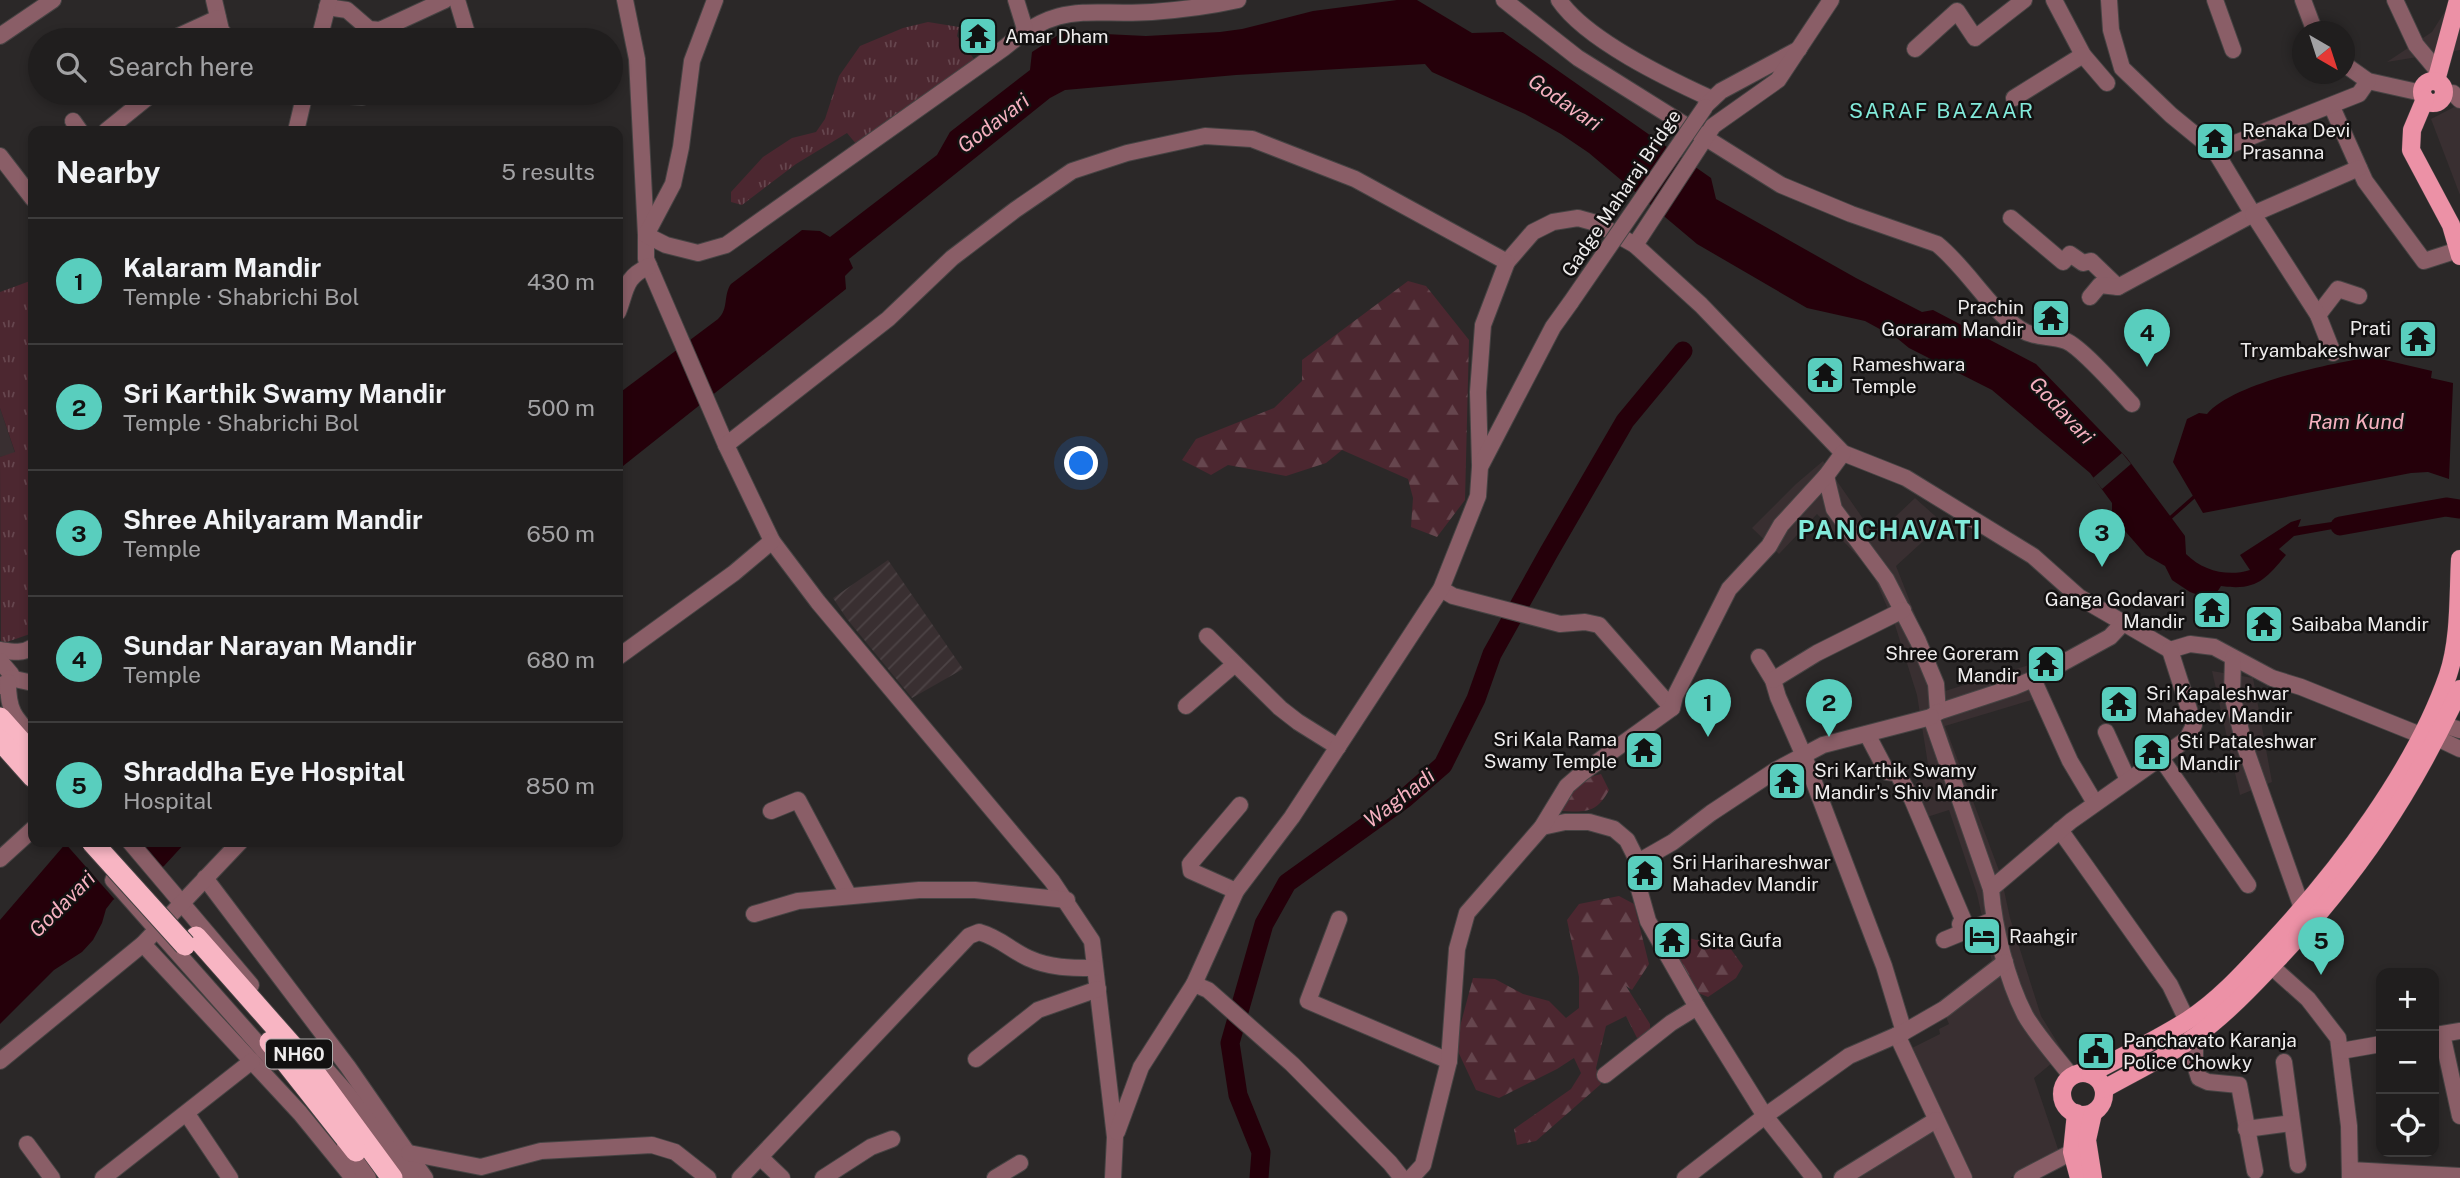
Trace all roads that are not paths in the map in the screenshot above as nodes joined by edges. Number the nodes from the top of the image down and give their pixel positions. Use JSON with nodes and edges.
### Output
{"nodes":[{"id":1,"x":53,"y":0,"type":"edge"},
{"id":2,"x":214,"y":0,"type":"edge"},
{"id":3,"x":445,"y":0,"type":"edge"},
{"id":4,"x":457,"y":0,"type":"edge"},
{"id":5,"x":625,"y":0,"type":"edge"},
{"id":6,"x":715,"y":0,"type":"edge"},
{"id":7,"x":1016,"y":0,"type":"edge"},
{"id":8,"x":1238,"y":0,"type":"edge"},
{"id":9,"x":1504,"y":0,"type":"edge"},
{"id":10,"x":1559,"y":0,"type":"edge"},
{"id":11,"x":1831,"y":0,"type":"edge"},
{"id":12,"x":2024,"y":0,"type":"edge"},
{"id":13,"x":2053,"y":0,"type":"edge"},
{"id":14,"x":2109,"y":0,"type":"edge"},
{"id":15,"x":2215,"y":0,"type":"edge"},
{"id":16,"x":2304,"y":0,"type":"edge"},
{"id":17,"x":2395,"y":0,"type":"edge"},
{"id":18,"x":2458,"y":0,"type":"edge"},
{"id":19,"x":328,"y":4,"type":"edge"},
{"id":20,"x":218,"y":18,"type":"junction"},
{"id":21,"x":2311,"y":21,"type":"edge"},
{"id":22,"x":196,"y":28,"type":"edge"},
{"id":23,"x":220,"y":28,"type":"edge"},
{"id":24,"x":322,"y":28,"type":"edge"},
{"id":25,"x":368,"y":28,"type":"edge"},
{"id":26,"x":384,"y":28,"type":"edge"},
{"id":27,"x":465,"y":28,"type":"edge"},
{"id":28,"x":1026,"y":29,"type":"junction"},
{"id":29,"x":0,"y":36,"type":"edge"},
{"id":30,"x":1801,"y":48,"type":"junction"},
{"id":31,"x":1915,"y":48,"type":"dead end"},
{"id":32,"x":2233,"y":50,"type":"dead end"},
{"id":33,"x":2083,"y":55,"type":"junction"},
{"id":34,"x":2355,"y":71,"type":"edge"},
{"id":35,"x":2368,"y":80,"type":"junction"},
{"id":36,"x":2108,"y":83,"type":"dead end"},
{"id":37,"x":2442,"y":90,"type":"edge"},
{"id":38,"x":2014,"y":98,"type":"dead end"},
{"id":39,"x":1708,"y":103,"type":"junction"},
{"id":40,"x":138,"y":105,"type":"edge"},
{"id":41,"x":302,"y":105,"type":"edge"},
{"id":42,"x":2332,"y":107,"type":"junction"},
{"id":43,"x":112,"y":126,"type":"edge"},
{"id":44,"x":297,"y":126,"type":"edge"},
{"id":45,"x":1706,"y":137,"type":"junction"},
{"id":46,"x":2215,"y":152,"type":"junction"},
{"id":47,"x":0,"y":156,"type":"edge"},
{"id":48,"x":2359,"y":168,"type":"junction"},
{"id":49,"x":28,"y":192,"type":"edge"},
{"id":50,"x":2253,"y":214,"type":"junction"},
{"id":51,"x":2011,"y":218,"type":"dead end"},
{"id":52,"x":2456,"y":220,"type":"edge"},
{"id":53,"x":646,"y":235,"type":"junction"},
{"id":54,"x":1635,"y":245,"type":"junction"},
{"id":55,"x":2459,"y":253,"type":"edge"},
{"id":56,"x":1507,"y":262,"type":"junction"},
{"id":57,"x":652,"y":273,"type":"junction"},
{"id":58,"x":2118,"y":287,"type":"junction"},
{"id":59,"x":623,"y":296,"type":"edge"},
{"id":60,"x":2359,"y":296,"type":"dead end"},
{"id":61,"x":2090,"y":297,"type":"dead end"},
{"id":62,"x":2318,"y":315,"type":"junction"},
{"id":63,"x":2333,"y":353,"type":"dead end"},
{"id":64,"x":2132,"y":404,"type":"dead end"},
{"id":65,"x":726,"y":445,"type":"junction"},
{"id":66,"x":1843,"y":453,"type":"junction"},
{"id":67,"x":1480,"y":467,"type":"junction"},
{"id":68,"x":1826,"y":476,"type":"junction"},
{"id":69,"x":772,"y":541,"type":"junction"},
{"id":70,"x":2460,"y":559,"type":"edge"},
{"id":71,"x":1441,"y":589,"type":"junction"},
{"id":72,"x":1903,"y":610,"type":"junction"},
{"id":73,"x":2124,"y":622,"type":"junction"},
{"id":74,"x":1207,"y":636,"type":"dead end"},
{"id":75,"x":28,"y":650,"type":"edge"},
{"id":76,"x":2170,"y":650,"type":"junction"},
{"id":77,"x":623,"y":653,"type":"edge"},
{"id":78,"x":1759,"y":657,"type":"dead end"},
{"id":79,"x":2233,"y":658,"type":"junction"},
{"id":80,"x":1235,"y":664,"type":"junction"},
{"id":81,"x":4,"y":670,"type":"edge"},
{"id":82,"x":2033,"y":679,"type":"junction"},
{"id":83,"x":1773,"y":680,"type":"junction"},
{"id":84,"x":28,"y":681,"type":"edge"},
{"id":85,"x":2460,"y":689,"type":"edge"},
{"id":86,"x":1186,"y":705,"type":"dead end"},
{"id":87,"x":1672,"y":708,"type":"junction"},
{"id":88,"x":1935,"y":714,"type":"junction"},
{"id":89,"x":0,"y":718,"type":"edge"},
{"id":90,"x":2441,"y":731,"type":"edge"},
{"id":91,"x":28,"y":732,"type":"edge"},
{"id":92,"x":2106,"y":732,"type":"dead end"},
{"id":93,"x":1867,"y":734,"type":"junction"},
{"id":94,"x":0,"y":740,"type":"edge"},
{"id":95,"x":1338,"y":747,"type":"junction"},
{"id":96,"x":0,"y":748,"type":"edge"},
{"id":97,"x":28,"y":749,"type":"edge"},
{"id":98,"x":2460,"y":749,"type":"edge"},
{"id":99,"x":1804,"y":755,"type":"junction"},
{"id":100,"x":2161,"y":758,"type":"junction"},
{"id":101,"x":28,"y":771,"type":"edge"},
{"id":102,"x":2128,"y":780,"type":"junction"},
{"id":103,"x":28,"y":781,"type":"edge"},
{"id":104,"x":2095,"y":803,"type":"junction"},
{"id":105,"x":1241,"y":806,"type":"dead end"},
{"id":106,"x":771,"y":811,"type":"dead end"},
{"id":107,"x":1542,"y":827,"type":"junction"},
{"id":108,"x":2060,"y":830,"type":"junction"},
{"id":109,"x":28,"y":834,"type":"edge"},
{"id":110,"x":84,"y":847,"type":"edge"},
{"id":111,"x":96,"y":847,"type":"edge"},
{"id":112,"x":113,"y":847,"type":"edge"},
{"id":113,"x":134,"y":847,"type":"edge"},
{"id":114,"x":235,"y":847,"type":"edge"},
{"id":115,"x":0,"y":859,"type":"edge"},
{"id":116,"x":1638,"y":862,"type":"junction"},
{"id":117,"x":205,"y":878,"type":"junction"},
{"id":118,"x":2248,"y":885,"type":"dead end"},
{"id":119,"x":1990,"y":889,"type":"junction"},
{"id":120,"x":1236,"y":891,"type":"junction"},
{"id":121,"x":178,"y":896,"type":"junction"},
{"id":122,"x":849,"y":896,"type":"junction"},
{"id":123,"x":1066,"y":900,"type":"junction"},
{"id":124,"x":2302,"y":908,"type":"junction"},
{"id":125,"x":754,"y":914,"type":"dead end"},
{"id":126,"x":1339,"y":919,"type":"dead end"},
{"id":127,"x":1993,"y":920,"type":"junction"},
{"id":128,"x":156,"y":929,"type":"junction"},
{"id":129,"x":1962,"y":933,"type":"junction"},
{"id":130,"x":1944,"y":940,"type":"dead end"},
{"id":131,"x":144,"y":944,"type":"junction"},
{"id":132,"x":2005,"y":962,"type":"junction"},
{"id":133,"x":2271,"y":966,"type":"junction"},
{"id":134,"x":1094,"y":968,"type":"junction"},
{"id":135,"x":1201,"y":987,"type":"junction"},
{"id":136,"x":1098,"y":989,"type":"junction"},
{"id":137,"x":1697,"y":1007,"type":"junction"},
{"id":138,"x":2192,"y":1028,"type":"junction"},
{"id":139,"x":2460,"y":1031,"type":"edge"},
{"id":140,"x":1900,"y":1034,"type":"junction"},
{"id":141,"x":2439,"y":1035,"type":"edge"},
{"id":142,"x":2439,"y":1039,"type":"edge"},
{"id":143,"x":2376,"y":1045,"type":"edge"},
{"id":144,"x":2340,"y":1051,"type":"junction"},
{"id":145,"x":976,"y":1059,"type":"dead end"},
{"id":146,"x":0,"y":1061,"type":"edge"},
{"id":147,"x":252,"y":1061,"type":"junction"},
{"id":148,"x":1449,"y":1061,"type":"junction"},
{"id":149,"x":2284,"y":1062,"type":"dead end"},
{"id":150,"x":2090,"y":1074,"type":"junction"},
{"id":151,"x":1605,"y":1075,"type":"dead end"},
{"id":152,"x":2071,"y":1076,"type":"junction"},
{"id":153,"x":2104,"y":1089,"type":"junction"},
{"id":154,"x":2459,"y":1110,"type":"edge"},
{"id":155,"x":2084,"y":1113,"type":"junction"},
{"id":156,"x":187,"y":1114,"type":"junction"},
{"id":157,"x":1765,"y":1116,"type":"junction"},
{"id":158,"x":1936,"y":1120,"type":"junction"},
{"id":159,"x":2292,"y":1123,"type":"junction"},
{"id":160,"x":2246,"y":1129,"type":"junction"},
{"id":161,"x":1115,"y":1137,"type":"junction"},
{"id":162,"x":892,"y":1139,"type":"dead end"},
{"id":163,"x":27,"y":1144,"type":"dead end"},
{"id":164,"x":2072,"y":1152,"type":"junction"},
{"id":165,"x":409,"y":1153,"type":"junction"},
{"id":166,"x":760,"y":1157,"type":"junction"},
{"id":167,"x":1020,"y":1163,"type":"dead end"},
{"id":168,"x":2298,"y":1165,"type":"dead end"},
{"id":169,"x":1426,"y":1171,"type":"edge"},
{"id":170,"x":2255,"y":1171,"type":"dead end"},
{"id":171,"x":2350,"y":1174,"type":"edge"},
{"id":172,"x":2460,"y":1176,"type":"edge"},
{"id":173,"x":52,"y":1178,"type":"edge"},
{"id":174,"x":103,"y":1178,"type":"edge"},
{"id":175,"x":230,"y":1178,"type":"edge"},
{"id":176,"x":353,"y":1178,"type":"edge"},
{"id":177,"x":368,"y":1178,"type":"edge"},
{"id":178,"x":376,"y":1178,"type":"edge"},
{"id":179,"x":392,"y":1178,"type":"edge"},
{"id":180,"x":411,"y":1178,"type":"edge"},
{"id":181,"x":425,"y":1178,"type":"edge"},
{"id":182,"x":708,"y":1178,"type":"edge"},
{"id":183,"x":740,"y":1178,"type":"edge"},
{"id":184,"x":782,"y":1178,"type":"edge"},
{"id":185,"x":823,"y":1178,"type":"edge"},
{"id":186,"x":995,"y":1178,"type":"edge"},
{"id":187,"x":1113,"y":1178,"type":"edge"},
{"id":188,"x":1402,"y":1178,"type":"edge"},
{"id":189,"x":1412,"y":1178,"type":"edge"},
{"id":190,"x":1685,"y":1178,"type":"edge"},
{"id":191,"x":1814,"y":1178,"type":"edge"},
{"id":192,"x":1842,"y":1178,"type":"edge"},
{"id":193,"x":1964,"y":1178,"type":"edge"},
{"id":194,"x":2022,"y":1178,"type":"edge"},
{"id":195,"x":2079,"y":1178,"type":"edge"},
{"id":196,"x":2093,"y":1178,"type":"edge"}],
"edges":[{"from":1,"to":29,"type":"street"},
{"from":2,"to":20,"type":"street"},
{"from":3,"to":26,"type":"street"},
{"from":4,"to":27,"type":"street"},
{"from":5,"to":53,"type":"street"},
{"from":6,"to":53,"type":"street"},
{"from":7,"to":28,"type":"street"},
{"from":8,"to":28,"type":"street"},
{"from":9,"to":45,"type":"street"},
{"from":10,"to":39,"type":"street"},
{"from":11,"to":30,"type":"street"},
{"from":12,"to":31,"type":"street"},
{"from":13,"to":33,"type":"street"},
{"from":14,"to":46,"type":"street"},
{"from":15,"to":32,"type":"street"},
{"from":16,"to":21,"type":"street"},
{"from":17,"to":37,"type":"street"},
{"from":18,"to":37,"type":"main road"},
{"from":19,"to":24,"type":"street"},
{"from":19,"to":25,"type":"street"},
{"from":20,"to":22,"type":"street"},
{"from":20,"to":23,"type":"street"},
{"from":28,"to":53,"type":"street"},
{"from":30,"to":39,"type":"street"},
{"from":30,"to":45,"type":"street"},
{"from":33,"to":36,"type":"street"},
{"from":33,"to":38,"type":"street"},
{"from":34,"to":35,"type":"street"},
{"from":35,"to":37,"type":"street"},
{"from":35,"to":42,"type":"street"},
{"from":37,"to":52,"type":"main road"},
{"from":39,"to":67,"type":"street","name":"Gadge Maharaj Bridge","bridge":true},
{"from":40,"to":43,"type":"street"},
{"from":41,"to":44,"type":"street"},
{"from":42,"to":46,"type":"street"},
{"from":42,"to":48,"type":"street"},
{"from":45,"to":54,"type":"street"},
{"from":45,"to":64,"type":"street"},
{"from":46,"to":50,"type":"street"},
{"from":47,"to":49,"type":"street"},
{"from":48,"to":50,"type":"street"},
{"from":48,"to":55,"type":"street"},
{"from":50,"to":58,"type":"street"},
{"from":50,"to":62,"type":"street"},
{"from":51,"to":58,"type":"street"},
{"from":52,"to":55,"type":"main road"},
{"from":53,"to":57,"type":"street"},
{"from":54,"to":56,"type":"street"},
{"from":54,"to":66,"type":"street"},
{"from":56,"to":65,"type":"street"},
{"from":56,"to":67,"type":"street"},
{"from":57,"to":59,"type":"street"},
{"from":57,"to":65,"type":"street"},
{"from":58,"to":61,"type":"street"},
{"from":60,"to":62,"type":"street"},
{"from":62,"to":63,"type":"street"},
{"from":65,"to":69,"type":"street"},
{"from":66,"to":68,"type":"street"},
{"from":66,"to":73,"type":"street"},
{"from":67,"to":71,"type":"street"},
{"from":68,"to":72,"type":"street"},
{"from":68,"to":87,"type":"street"},
{"from":69,"to":77,"type":"street"},
{"from":69,"to":123,"type":"street"},
{"from":70,"to":90,"type":"main road"},
{"from":71,"to":87,"type":"street"},
{"from":71,"to":95,"type":"street"},
{"from":72,"to":83,"type":"street"},
{"from":72,"to":88,"type":"street"},
{"from":73,"to":76,"type":"street"},
{"from":73,"to":82,"type":"street"},
{"from":74,"to":80,"type":"street"},
{"from":75,"to":81,"type":"street"},
{"from":76,"to":79,"type":"street"},
{"from":76,"to":100,"type":"street"},
{"from":78,"to":83,"type":"street"},
{"from":79,"to":90,"type":"street"},
{"from":79,"to":124,"type":"street"},
{"from":80,"to":86,"type":"street"},
{"from":80,"to":95,"type":"street"},
{"from":81,"to":84,"type":"street"},
{"from":81,"to":91,"type":"street"},
{"from":82,"to":88,"type":"street"},
{"from":82,"to":104,"type":"street"},
{"from":83,"to":99,"type":"street"},
{"from":85,"to":90,"type":"main road"},
{"from":87,"to":107,"type":"street"},
{"from":88,"to":93,"type":"street"},
{"from":88,"to":119,"type":"street"},
{"from":89,"to":97,"type":"highway"},
{"from":90,"to":98,"type":"street"},
{"from":90,"to":124,"type":"main road"},
{"from":90,"to":133,"type":"main road"},
{"from":92,"to":102,"type":"street"},
{"from":93,"to":99,"type":"street"},
{"from":93,"to":129,"type":"street"},
{"from":94,"to":101,"type":"highway"},
{"from":95,"to":120,"type":"street"},
{"from":96,"to":103,"type":"street"},
{"from":99,"to":116,"type":"street"},
{"from":99,"to":140,"type":"street"},
{"from":100,"to":102,"type":"street"},
{"from":100,"to":118,"type":"street"},
{"from":102,"to":104,"type":"street"},
{"from":104,"to":108,"type":"street"},
{"from":105,"to":120,"type":"street"},
{"from":106,"to":122,"type":"street"},
{"from":107,"to":116,"type":"street"},
{"from":107,"to":148,"type":"street"},
{"from":108,"to":119,"type":"street"},
{"from":108,"to":138,"type":"street"},
{"from":109,"to":115,"type":"street"},
{"from":110,"to":128,"type":"street"},
{"from":111,"to":178,"type":"highway","number":"NH60","bridge":true},
{"from":112,"to":179,"type":"highway","number":"NH60"},
{"from":113,"to":121,"type":"street"},
{"from":114,"to":117,"type":"street"},
{"from":116,"to":137,"type":"street"},
{"from":117,"to":121,"type":"street"},
{"from":117,"to":165,"type":"street"},
{"from":119,"to":127,"type":"street"},
{"from":120,"to":135,"type":"street"},
{"from":121,"to":128,"type":"street"},
{"from":121,"to":180,"type":"street"},
{"from":122,"to":123,"type":"street"},
{"from":122,"to":125,"type":"street"},
{"from":123,"to":134,"type":"street"},
{"from":124,"to":138,"type":"main road"},
{"from":126,"to":148,"type":"street"},
{"from":127,"to":129,"type":"street"},
{"from":127,"to":132,"type":"street"},
{"from":128,"to":131,"type":"street"},
{"from":128,"to":177,"type":"street"},
{"from":129,"to":130,"type":"street"},
{"from":131,"to":146,"type":"street"},
{"from":131,"to":147,"type":"street"},
{"from":132,"to":140,"type":"street"},
{"from":132,"to":152,"type":"street"},
{"from":133,"to":138,"type":"main road"},
{"from":133,"to":144,"type":"street"},
{"from":134,"to":136,"type":"street"},
{"from":134,"to":166,"type":"street"},
{"from":135,"to":161,"type":"street"},
{"from":135,"to":188,"type":"street"},
{"from":136,"to":145,"type":"street"},
{"from":136,"to":161,"type":"street"},
{"from":137,"to":151,"type":"street"},
{"from":137,"to":157,"type":"street"},
{"from":138,"to":150,"type":"main road"},
{"from":138,"to":153,"type":"main road"},
{"from":138,"to":160,"type":"street"},
{"from":139,"to":141,"type":"street"},
{"from":140,"to":157,"type":"street"},
{"from":140,"to":158,"type":"street"},
{"from":142,"to":154,"type":"street"},
{"from":143,"to":144,"type":"street"},
{"from":144,"to":171,"type":"street"},
{"from":147,"to":156,"type":"street"},
{"from":147,"to":176,"type":"street"},
{"from":148,"to":169,"type":"street"},
{"from":149,"to":159,"type":"street"},
{"from":150,"to":152,"type":"main road"},
{"from":150,"to":153,"type":"main road"},
{"from":152,"to":155,"type":"main road"},
{"from":153,"to":155,"type":"main road"},
{"from":155,"to":164,"type":"main road"},
{"from":155,"to":196,"type":"main road"},
{"from":156,"to":174,"type":"street"},
{"from":156,"to":175,"type":"street"},
{"from":157,"to":190,"type":"street"},
{"from":157,"to":191,"type":"street"},
{"from":158,"to":192,"type":"street"},
{"from":158,"to":193,"type":"street"},
{"from":159,"to":160,"type":"street"},
{"from":159,"to":168,"type":"street"},
{"from":160,"to":170,"type":"street"},
{"from":161,"to":187,"type":"street"},
{"from":162,"to":185,"type":"street"},
{"from":163,"to":173,"type":"street"},
{"from":164,"to":194,"type":"street"},
{"from":164,"to":195,"type":"main road"},
{"from":165,"to":181,"type":"street"},
{"from":165,"to":182,"type":"street"},
{"from":166,"to":183,"type":"street"},
{"from":166,"to":184,"type":"street"},
{"from":167,"to":186,"type":"street"},
{"from":169,"to":189,"type":"street"},
{"from":171,"to":172,"type":"street"}]}
